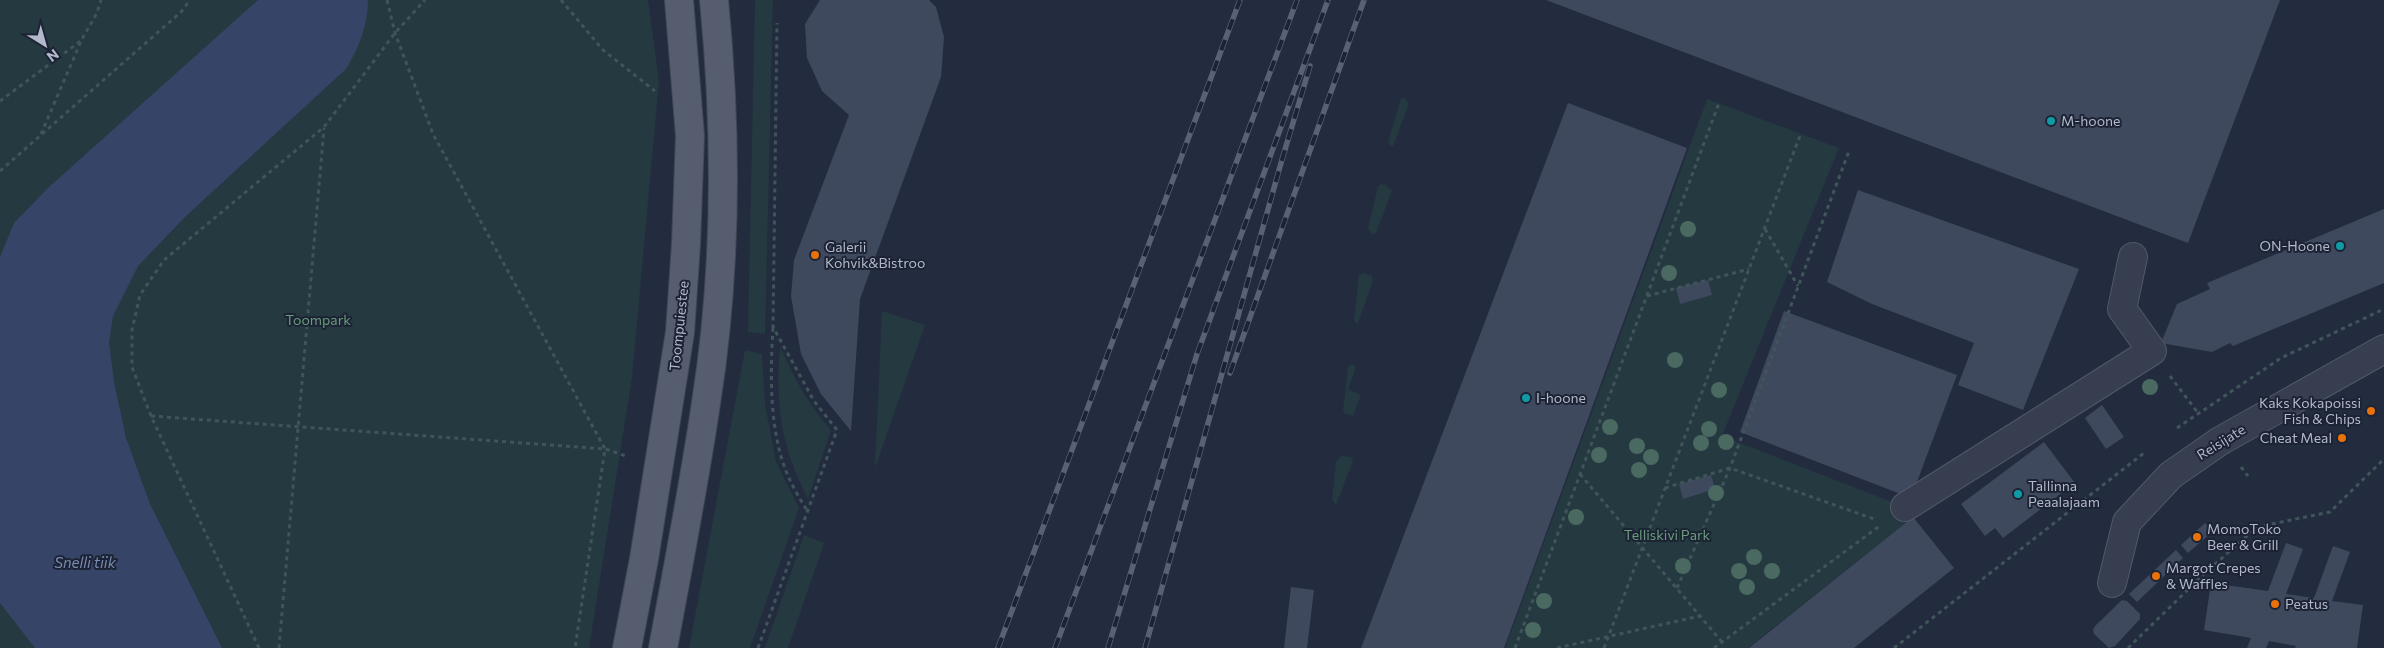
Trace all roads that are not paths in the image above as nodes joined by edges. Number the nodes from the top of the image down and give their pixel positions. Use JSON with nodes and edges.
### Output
{"nodes":[{"id":1,"x":678,"y":0,"type":"edge"},
{"id":2,"x":714,"y":0,"type":"edge"},
{"id":3,"x":2133,"y":257,"type":"dead end"},
{"id":4,"x":2384,"y":349,"type":"edge"},
{"id":5,"x":1905,"y":506,"type":"dead end"},
{"id":6,"x":2112,"y":583,"type":"dead end"},
{"id":7,"x":627,"y":648,"type":"edge"},
{"id":8,"x":663,"y":648,"type":"edge"}],
"edges":[{"from":1,"to":7,"type":"main road","name":"Toompuiestee"},
{"from":2,"to":8,"type":"main road"},
{"from":3,"to":5,"type":"street"},
{"from":4,"to":6,"type":"street","name":"Reisijate"}]}
